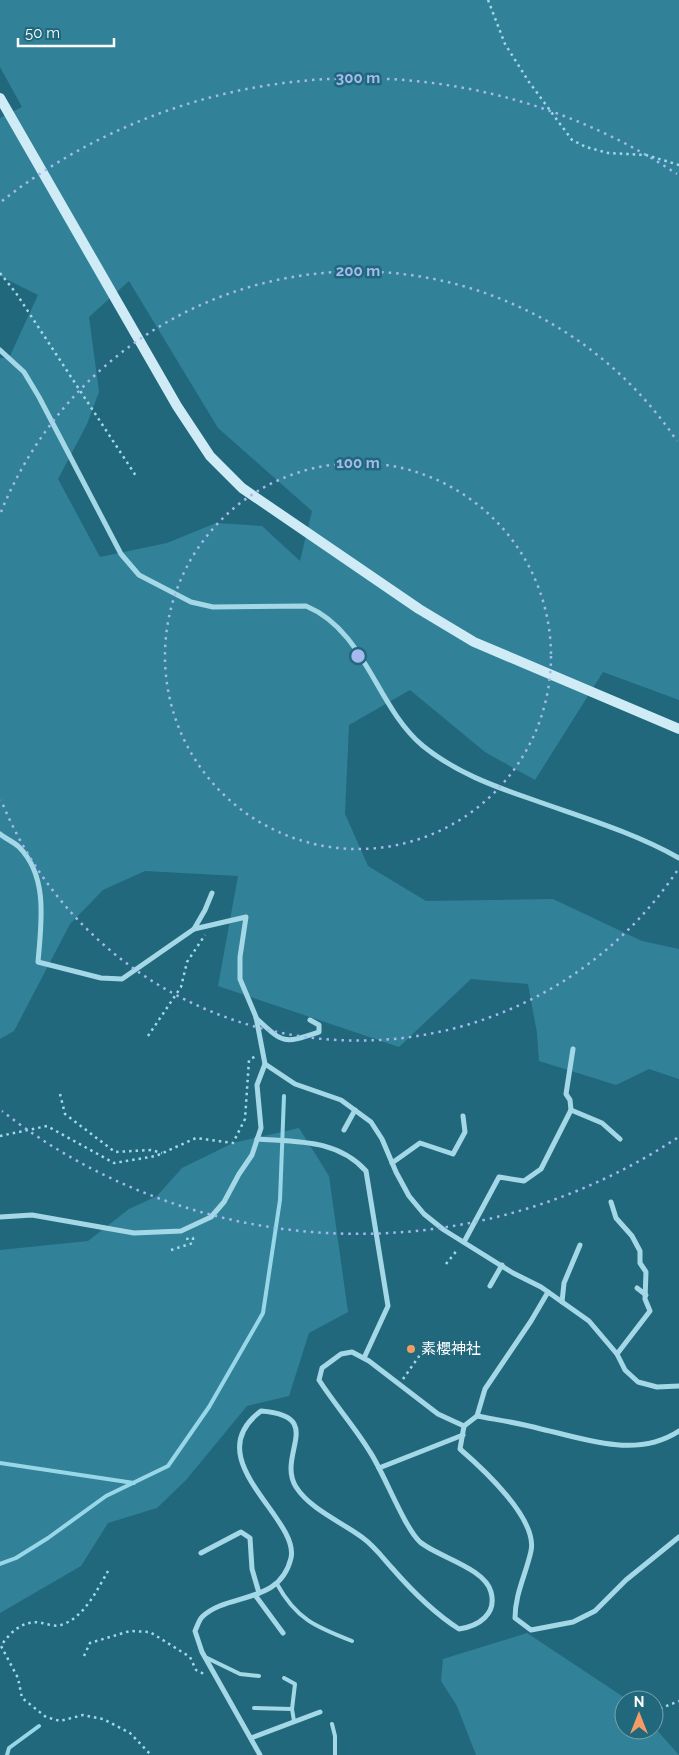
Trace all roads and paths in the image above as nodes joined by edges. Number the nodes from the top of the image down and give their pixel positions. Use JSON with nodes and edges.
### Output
{"nodes":[{"id":1,"x":488,"y":0,"type":"edge"},
{"id":2,"x":0,"y":98,"type":"edge"},
{"id":3,"x":679,"y":165,"type":"edge"},
{"id":4,"x":0,"y":273,"type":"edge"},
{"id":5,"x":0,"y":350,"type":"edge"},
{"id":6,"x":136,"y":476,"type":"dead end"},
{"id":7,"x":679,"y":729,"type":"edge"},
{"id":8,"x":0,"y":834,"type":"edge"},
{"id":9,"x":679,"y":858,"type":"edge"},
{"id":10,"x":212,"y":893,"type":"dead end"},
{"id":11,"x":211,"y":925,"type":"junction"},
{"id":12,"x":194,"y":928,"type":"junction"},
{"id":13,"x":256,"y":1017,"type":"junction"},
{"id":14,"x":310,"y":1020,"type":"dead end"},
{"id":15,"x":148,"y":1036,"type":"dead end"},
{"id":16,"x":573,"y":1049,"type":"dead end"},
{"id":17,"x":263,"y":1053,"type":"junction"},
{"id":18,"x":265,"y":1064,"type":"junction"},
{"id":19,"x":60,"y":1094,"type":"dead end"},
{"id":20,"x":355,"y":1110,"type":"junction"},
{"id":21,"x":570,"y":1110,"type":"junction"},
{"id":22,"x":463,"y":1116,"type":"dead end"},
{"id":23,"x":344,"y":1130,"type":"dead end"},
{"id":24,"x":0,"y":1136,"type":"edge"},
{"id":25,"x":257,"y":1139,"type":"junction"},
{"id":26,"x":620,"y":1139,"type":"dead end"},
{"id":27,"x":162,"y":1153,"type":"junction"},
{"id":28,"x":392,"y":1164,"type":"junction"},
{"id":29,"x":611,"y":1202,"type":"dead end"},
{"id":30,"x":0,"y":1218,"type":"edge"},
{"id":31,"x":184,"y":1239,"type":"dead end"},
{"id":32,"x":464,"y":1242,"type":"junction"},
{"id":33,"x":580,"y":1245,"type":"dead end"},
{"id":34,"x":171,"y":1250,"type":"dead end"},
{"id":35,"x":446,"y":1264,"type":"dead end"},
{"id":36,"x":502,"y":1265,"type":"junction"},
{"id":37,"x":490,"y":1286,"type":"dead end"},
{"id":38,"x":637,"y":1288,"type":"dead end"},
{"id":39,"x":548,"y":1292,"type":"junction"},
{"id":40,"x":646,"y":1295,"type":"junction"},
{"id":41,"x":562,"y":1302,"type":"junction"},
{"id":42,"x":427,"y":1345,"type":"dead end"},
{"id":43,"x":617,"y":1354,"type":"junction"},
{"id":44,"x":364,"y":1358,"type":"junction"},
{"id":45,"x":399,"y":1385,"type":"junction"},
{"id":46,"x":679,"y":1386,"type":"edge"},
{"id":47,"x":477,"y":1416,"type":"junction"},
{"id":48,"x":464,"y":1426,"type":"junction"},
{"id":49,"x":679,"y":1431,"type":"edge"},
{"id":50,"x":463,"y":1435,"type":"junction"},
{"id":51,"x":379,"y":1468,"type":"junction"},
{"id":52,"x":679,"y":1537,"type":"edge"},
{"id":53,"x":201,"y":1553,"type":"dead end"},
{"id":54,"x":108,"y":1571,"type":"dead end"},
{"id":55,"x":277,"y":1584,"type":"junction"},
{"id":56,"x":257,"y":1594,"type":"junction"},
{"id":57,"x":283,"y":1633,"type":"dead end"},
{"id":58,"x":352,"y":1641,"type":"dead end"},
{"id":59,"x":84,"y":1656,"type":"dead end"},
{"id":60,"x":205,"y":1657,"type":"junction"},
{"id":61,"x":258,"y":1676,"type":"dead end"},
{"id":62,"x":284,"y":1678,"type":"dead end"},
{"id":63,"x":219,"y":1680,"type":"junction"},
{"id":64,"x":679,"y":1701,"type":"edge"},
{"id":65,"x":664,"y":1707,"type":"edge"},
{"id":66,"x":254,"y":1708,"type":"dead end"},
{"id":67,"x":292,"y":1709,"type":"junction"},
{"id":68,"x":320,"y":1712,"type":"dead end"},
{"id":69,"x":294,"y":1721,"type":"junction"},
{"id":70,"x":332,"y":1724,"type":"dead end"},
{"id":71,"x":251,"y":1738,"type":"junction"},
{"id":72,"x":151,"y":1755,"type":"edge"},
{"id":73,"x":260,"y":1755,"type":"edge"},
{"id":74,"x":335,"y":1755,"type":"edge"}],
"edges":[{"from":1,"to":3,"type":"path"},
{"from":2,"to":7,"type":"street"},
{"from":4,"to":6,"type":"path"},
{"from":5,"to":9,"type":"street"},
{"from":8,"to":12,"type":"street"},
{"from":10,"to":12,"type":"street"},
{"from":11,"to":12,"type":"street"},
{"from":11,"to":13,"type":"street"},
{"from":11,"to":15,"type":"path"},
{"from":13,"to":14,"type":"street"},
{"from":13,"to":17,"type":"street"},
{"from":16,"to":21,"type":"street"},
{"from":17,"to":18,"type":"street"},
{"from":17,"to":27,"type":"path"},
{"from":18,"to":20,"type":"street"},
{"from":18,"to":25,"type":"street"},
{"from":19,"to":27,"type":"path"},
{"from":20,"to":23,"type":"street"},
{"from":20,"to":28,"type":"street"},
{"from":21,"to":26,"type":"street"},
{"from":21,"to":32,"type":"street"},
{"from":22,"to":28,"type":"street"},
{"from":24,"to":27,"type":"path"},
{"from":25,"to":30,"type":"street"},
{"from":25,"to":44,"type":"street"},
{"from":28,"to":32,"type":"street"},
{"from":29,"to":40,"type":"street"},
{"from":31,"to":34,"type":"path"},
{"from":32,"to":35,"type":"path"},
{"from":32,"to":36,"type":"street"},
{"from":33,"to":41,"type":"street"},
{"from":36,"to":37,"type":"street"},
{"from":36,"to":39,"type":"street"},
{"from":38,"to":40,"type":"street"},
{"from":39,"to":41,"type":"street"},
{"from":39,"to":47,"type":"street"},
{"from":40,"to":43,"type":"street"},
{"from":41,"to":43,"type":"street"},
{"from":42,"to":45,"type":"path"},
{"from":43,"to":46,"type":"street"},
{"from":44,"to":45,"type":"street"},
{"from":44,"to":51,"type":"street"},
{"from":45,"to":48,"type":"street"},
{"from":47,"to":48,"type":"street"},
{"from":47,"to":49,"type":"street"},
{"from":48,"to":50,"type":"street"},
{"from":50,"to":51,"type":"street"},
{"from":50,"to":52,"type":"street"},
{"from":51,"to":55,"type":"street"},
{"from":53,"to":56,"type":"street"},
{"from":54,"to":72,"type":"path"},
{"from":55,"to":56,"type":"street"},
{"from":55,"to":58,"type":"lane"},
{"from":56,"to":57,"type":"street"},
{"from":56,"to":60,"type":"street"},
{"from":59,"to":63,"type":"path"},
{"from":60,"to":61,"type":"lane"},
{"from":60,"to":63,"type":"street"},
{"from":62,"to":67,"type":"lane"},
{"from":63,"to":71,"type":"street"},
{"from":64,"to":65,"type":"path"},
{"from":66,"to":67,"type":"lane"},
{"from":67,"to":69,"type":"lane"},
{"from":68,"to":69,"type":"street"},
{"from":69,"to":71,"type":"street"},
{"from":70,"to":74,"type":"lane"},
{"from":71,"to":73,"type":"street"}]}
